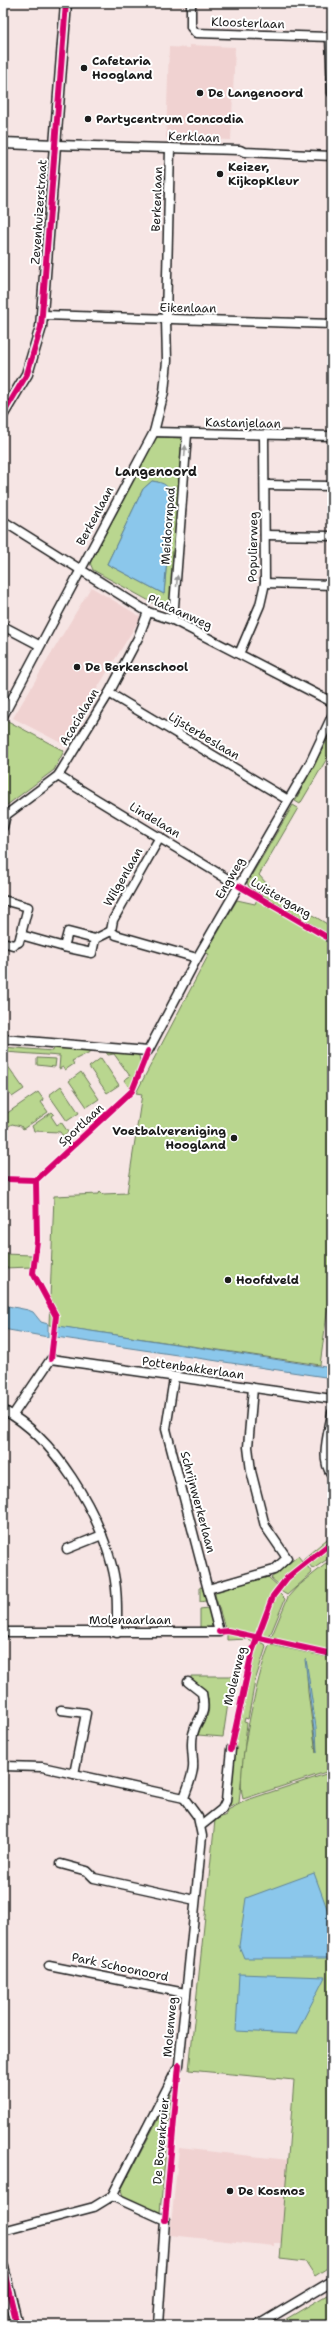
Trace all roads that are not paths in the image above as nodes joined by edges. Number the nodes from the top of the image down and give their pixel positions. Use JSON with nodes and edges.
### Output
{"nodes":[{"id":1,"x":66,"y":3,"type":"edge"},
{"id":2,"x":191,"y":3,"type":"edge"},
{"id":3,"x":331,"y":34,"type":"edge"},
{"id":4,"x":332,"y":93,"type":"edge"},
{"id":5,"x":3,"y":143,"type":"edge"},
{"id":6,"x":56,"y":145,"type":"junction"},
{"id":7,"x":170,"y":148,"type":"junction"},
{"id":8,"x":332,"y":156,"type":"edge"},
{"id":9,"x":43,"y":315,"type":"junction"},
{"id":10,"x":166,"y":320,"type":"junction"},
{"id":11,"x":332,"y":324,"type":"edge"},
{"id":12,"x":3,"y":414,"type":"edge"},
{"id":13,"x":154,"y":432,"type":"junction"},
{"id":14,"x":187,"y":434,"type":"junction"},
{"id":15,"x":264,"y":435,"type":"junction"},
{"id":16,"x":332,"y":436,"type":"edge"},
{"id":17,"x":265,"y":485,"type":"junction"},
{"id":18,"x":332,"y":486,"type":"edge"},
{"id":19,"x":3,"y":521,"type":"edge"},
{"id":20,"x":265,"y":535,"type":"junction"},
{"id":21,"x":332,"y":536,"type":"edge"},
{"id":22,"x":80,"y":569,"type":"junction"},
{"id":23,"x":265,"y":583,"type":"junction"},
{"id":24,"x":332,"y":585,"type":"edge"},
{"id":25,"x":148,"y":612,"type":"junction"},
{"id":26,"x":174,"y":620,"type":"junction"},
{"id":27,"x":3,"y":626,"type":"edge"},
{"id":28,"x":39,"y":646,"type":"junction"},
{"id":29,"x":239,"y":654,"type":"junction"},
{"id":30,"x":108,"y":693,"type":"junction"},
{"id":31,"x":332,"y":702,"type":"edge"},
{"id":32,"x":3,"y":716,"type":"edge"},
{"id":33,"x":332,"y":716,"type":"edge"},
{"id":34,"x":58,"y":776,"type":"junction"},
{"id":35,"x":288,"y":800,"type":"junction"},
{"id":36,"x":5,"y":815,"type":"edge"},
{"id":37,"x":3,"y":827,"type":"edge"},
{"id":38,"x":160,"y":837,"type":"junction"},
{"id":39,"x":239,"y":886,"type":"junction"},
{"id":40,"x":3,"y":900,"type":"edge"},
{"id":41,"x":111,"y":931,"type":"junction"},
{"id":42,"x":21,"y":935,"type":"junction"},
{"id":43,"x":95,"y":939,"type":"junction"},
{"id":44,"x":3,"y":942,"type":"edge"},
{"id":45,"x":64,"y":946,"type":"junction"},
{"id":46,"x":197,"y":958,"type":"junction"},
{"id":47,"x":3,"y":1038,"type":"edge"},
{"id":48,"x":174,"y":1378,"type":"junction"},
{"id":49,"x":253,"y":1388,"type":"junction"},
{"id":50,"x":332,"y":1400,"type":"edge"},
{"id":51,"x":3,"y":1410,"type":"edge"},
{"id":52,"x":332,"y":1413,"type":"edge"},
{"id":53,"x":13,"y":1415,"type":"junction"},
{"id":54,"x":332,"y":1475,"type":"edge"},
{"id":55,"x":102,"y":1535,"type":"junction"},
{"id":56,"x":67,"y":1550,"type":"dead end"},
{"id":57,"x":208,"y":1589,"type":"junction"},
{"id":58,"x":3,"y":1632,"type":"edge"},
{"id":59,"x":118,"y":1632,"type":"junction"},
{"id":60,"x":219,"y":1632,"type":"joint"},
{"id":61,"x":188,"y":1682,"type":"dead end"},
{"id":62,"x":61,"y":1710,"type":"dead end"},
{"id":63,"x":232,"y":1749,"type":"dead end"},
{"id":64,"x":3,"y":1766,"type":"edge"},
{"id":65,"x":74,"y":1774,"type":"junction"},
{"id":66,"x":184,"y":1798,"type":"junction"},
{"id":67,"x":202,"y":1825,"type":"junction"},
{"id":68,"x":61,"y":1864,"type":"dead end"},
{"id":69,"x":195,"y":1900,"type":"junction"},
{"id":70,"x":49,"y":1966,"type":"dead end"},
{"id":71,"x":185,"y":1993,"type":"junction"},
{"id":72,"x":112,"y":2196,"type":"junction"},
{"id":73,"x":3,"y":2232,"type":"edge"},
{"id":74,"x":3,"y":2268,"type":"edge"},
{"id":75,"x":332,"y":2281,"type":"edge"},
{"id":76,"x":5,"y":2283,"type":"edge"},
{"id":77,"x":17,"y":2325,"type":"edge"},
{"id":78,"x":158,"y":2325,"type":"edge"},
{"id":79,"x":258,"y":2325,"type":"edge"}],
"edges":[{"from":1,"to":6,"type":"street","name":"Zevenhuizerstraat"},
{"from":2,"to":3,"type":"street","name":"Kloosterlaan"},
{"from":3,"to":4,"type":"street"},
{"from":5,"to":6,"type":"street"},
{"from":6,"to":7,"type":"street","name":"Kerklaan"},
{"from":6,"to":9,"type":"street","name":"Zevenhuizerstraat"},
{"from":7,"to":8,"type":"street","name":"Kerklaan"},
{"from":7,"to":10,"type":"street","name":"Berkenlaan"},
{"from":9,"to":10,"type":"street","name":"Eikenlaan"},
{"from":9,"to":12,"type":"street","name":"Zevenhuizerstraat"},
{"from":10,"to":11,"type":"street","name":"Eikenlaan"},
{"from":10,"to":13,"type":"street","name":"Berkenlaan"},
{"from":13,"to":14,"type":"street","name":"Kastanjelaan"},
{"from":13,"to":22,"type":"street","name":"Berkenlaan"},
{"from":14,"to":15,"type":"street","name":"Kastanjelaan"},
{"from":26,"to":14,"type":"street","name":"Meidoornpad","one_way":true},
{"from":15,"to":16,"type":"street","name":"Kastanjelaan"},
{"from":15,"to":17,"type":"street","name":"Populierweg"},
{"from":17,"to":18,"type":"street"},
{"from":17,"to":20,"type":"street","name":"Populierweg"},
{"from":19,"to":22,"type":"street","name":"Plataanweg"},
{"from":20,"to":21,"type":"street"},
{"from":20,"to":23,"type":"street","name":"Populierweg"},
{"from":22,"to":25,"type":"street","name":"Plataanweg"},
{"from":22,"to":28,"type":"street","name":"Berkenlaan"},
{"from":23,"to":24,"type":"street"},
{"from":23,"to":29,"type":"street","name":"Populierweg"},
{"from":25,"to":26,"type":"street","name":"Plataanweg"},
{"from":25,"to":30,"type":"street","name":"Acacialaan"},
{"from":26,"to":29,"type":"street","name":"Plataanweg"},
{"from":27,"to":28,"type":"street"},
{"from":28,"to":32,"type":"street","name":"Berkenlaan"},
{"from":29,"to":31,"type":"street","name":"Plataanweg"},
{"from":30,"to":34,"type":"street","name":"Acacialaan"},
{"from":30,"to":35,"type":"street","name":"Lijsterbeslaan"},
{"from":33,"to":35,"type":"street","name":"Engweg"},
{"from":34,"to":36,"type":"street","name":"Acacialaan"},
{"from":34,"to":38,"type":"street","name":"Lindelaan"},
{"from":35,"to":39,"type":"street","name":"Engweg"},
{"from":36,"to":37,"type":"street"},
{"from":38,"to":39,"type":"street","name":"Lindelaan"},
{"from":38,"to":41,"type":"street","name":"Wilgenlaan"},
{"from":39,"to":46,"type":"street","name":"Engweg"},
{"from":40,"to":42,"type":"street"},
{"from":41,"to":43,"type":"street"},
{"from":41,"to":46,"type":"street"},
{"from":42,"to":44,"type":"street"},
{"from":42,"to":45,"type":"street"},
{"from":43,"to":45,"type":"street"},
{"from":43,"to":45,"type":"street"},
{"from":46,"to":47,"type":"street","name":"Engweg"},
{"from":48,"to":49,"type":"street","name":"Pottenbakkerlaan"},
{"from":48,"to":53,"type":"street","name":"Pottenbakkerlaan"},
{"from":48,"to":57,"type":"street","name":"Schrijnwerkerlaan"},
{"from":49,"to":50,"type":"street","name":"Pottenbakkerlaan"},
{"from":49,"to":57,"type":"street"},
{"from":51,"to":53,"type":"street"},
{"from":52,"to":54,"type":"street"},
{"from":53,"to":55,"type":"street"},
{"from":55,"to":56,"type":"street"},
{"from":55,"to":59,"type":"street"},
{"from":57,"to":60,"type":"street","name":"Schrijnwerkerlaan"},
{"from":58,"to":59,"type":"street","name":"Molenaarlaan"},
{"from":59,"to":60,"type":"street","name":"Molenaarlaan"},
{"from":61,"to":66,"type":"street","name":"Molenweg"},
{"from":62,"to":65,"type":"street"},
{"from":63,"to":67,"type":"street"},
{"from":64,"to":65,"type":"street"},
{"from":65,"to":66,"type":"street"},
{"from":66,"to":67,"type":"street"},
{"from":67,"to":69,"type":"street","name":"Molenweg"},
{"from":68,"to":69,"type":"street"},
{"from":69,"to":71,"type":"street","name":"Molenweg"},
{"from":70,"to":71,"type":"street","name":"Park Schoonoord"},
{"from":71,"to":72,"type":"street","name":"Molenweg"},
{"from":72,"to":73,"type":"street"},
{"from":72,"to":78,"type":"street"},
{"from":74,"to":76,"type":"street"},
{"from":75,"to":79,"type":"street"},
{"from":76,"to":77,"type":"street"}]}
